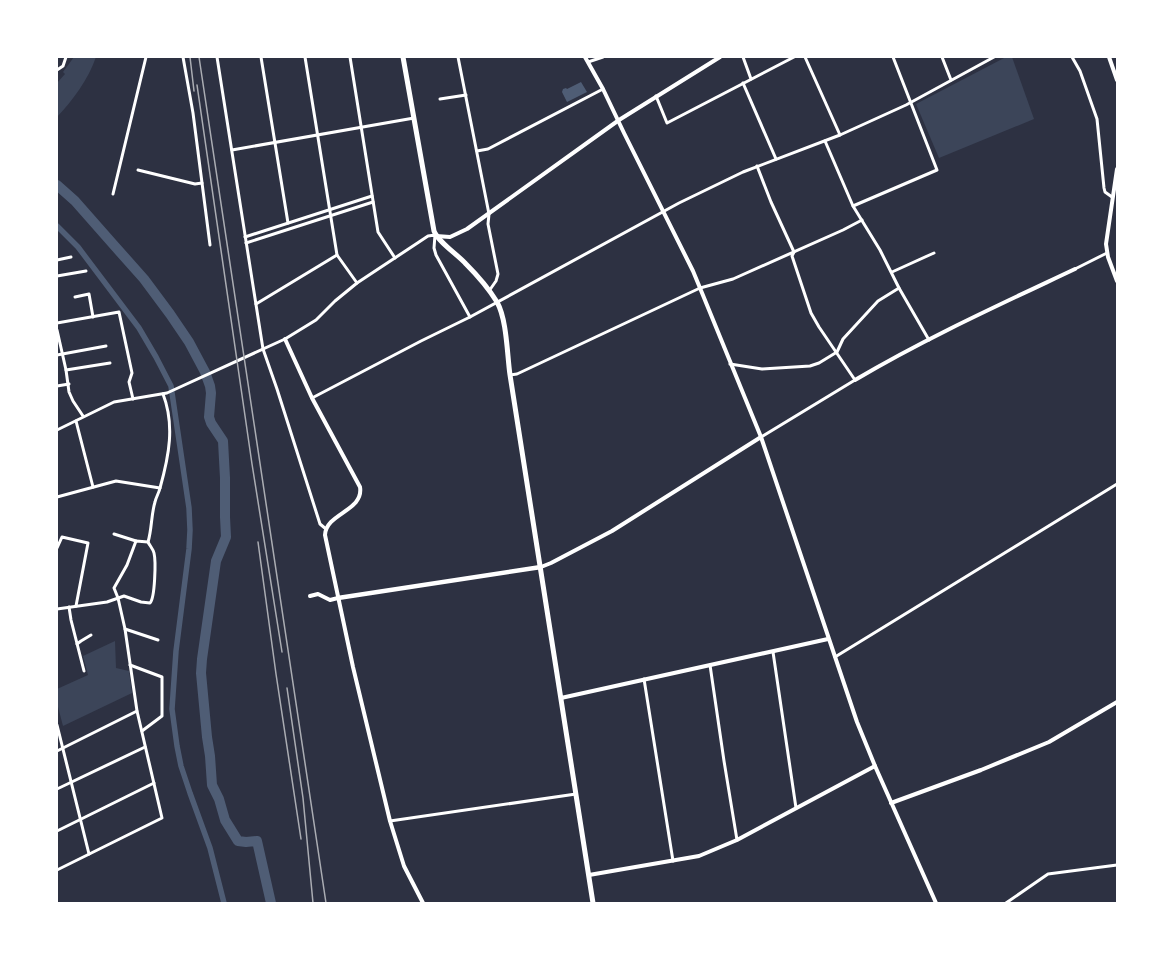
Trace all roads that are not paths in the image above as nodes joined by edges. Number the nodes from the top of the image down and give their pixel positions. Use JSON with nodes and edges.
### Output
{"nodes":[{"id":1,"x":66,"y":57,"type":"edge"},
{"id":2,"x":146,"y":57,"type":"edge"},
{"id":3,"x":183,"y":57,"type":"edge"},
{"id":4,"x":216,"y":57,"type":"edge"},
{"id":5,"x":261,"y":57,"type":"edge"},
{"id":6,"x":305,"y":57,"type":"edge"},
{"id":7,"x":350,"y":57,"type":"edge"},
{"id":8,"x":403,"y":57,"type":"edge"},
{"id":9,"x":458,"y":57,"type":"edge"},
{"id":10,"x":585,"y":57,"type":"edge"},
{"id":11,"x":603,"y":57,"type":"edge"},
{"id":12,"x":720,"y":57,"type":"edge"},
{"id":13,"x":743,"y":57,"type":"edge"},
{"id":14,"x":794,"y":57,"type":"edge"},
{"id":15,"x":805,"y":57,"type":"edge"},
{"id":16,"x":893,"y":57,"type":"edge"},
{"id":17,"x":942,"y":57,"type":"edge"},
{"id":18,"x":994,"y":57,"type":"edge"},
{"id":19,"x":1072,"y":57,"type":"edge"},
{"id":20,"x":1109,"y":57,"type":"edge"},
{"id":21,"x":588,"y":62,"type":"junction"},
{"id":22,"x":57,"y":70,"type":"edge"},
{"id":23,"x":751,"y":79,"type":"junction"},
{"id":24,"x":951,"y":80,"type":"junction"},
{"id":25,"x":1117,"y":80,"type":"edge"},
{"id":26,"x":744,"y":83,"type":"junction"},
{"id":27,"x":603,"y":89,"type":"junction"},
{"id":28,"x":466,"y":95,"type":"junction"},
{"id":29,"x":656,"y":96,"type":"junction"},
{"id":30,"x":440,"y":99,"type":"dead end"},
{"id":31,"x":911,"y":102,"type":"junction"},
{"id":32,"x":414,"y":118,"type":"junction"},
{"id":33,"x":619,"y":120,"type":"junction"},
{"id":34,"x":361,"y":127,"type":"junction"},
{"id":35,"x":317,"y":134,"type":"junction"},
{"id":36,"x":840,"y":135,"type":"junction"},
{"id":37,"x":825,"y":141,"type":"junction"},
{"id":38,"x":274,"y":142,"type":"junction"},
{"id":39,"x":232,"y":150,"type":"junction"},
{"id":40,"x":477,"y":151,"type":"junction"},
{"id":41,"x":776,"y":158,"type":"junction"},
{"id":42,"x":758,"y":166,"type":"junction"},
{"id":43,"x":1117,"y":169,"type":"edge"},
{"id":44,"x":138,"y":170,"type":"dead end"},
{"id":45,"x":202,"y":184,"type":"junction"},
{"id":46,"x":113,"y":194,"type":"dead end"},
{"id":47,"x":372,"y":196,"type":"junction"},
{"id":48,"x":1112,"y":197,"type":"junction"},
{"id":49,"x":373,"y":202,"type":"junction"},
{"id":50,"x":853,"y":206,"type":"junction"},
{"id":51,"x":330,"y":210,"type":"junction"},
{"id":52,"x":663,"y":212,"type":"junction"},
{"id":53,"x":489,"y":214,"type":"junction"},
{"id":54,"x":330,"y":215,"type":"junction"},
{"id":55,"x":862,"y":220,"type":"junction"},
{"id":56,"x":288,"y":223,"type":"junction"},
{"id":57,"x":435,"y":236,"type":"junction"},
{"id":58,"x":245,"y":237,"type":"junction"},
{"id":59,"x":246,"y":243,"type":"junction"},
{"id":60,"x":210,"y":245,"type":"dead end"},
{"id":61,"x":794,"y":252,"type":"junction"},
{"id":62,"x":934,"y":253,"type":"dead end"},
{"id":63,"x":1107,"y":253,"type":"junction"},
{"id":64,"x":337,"y":255,"type":"junction"},
{"id":65,"x":71,"y":257,"type":"dead end"},
{"id":66,"x":396,"y":258,"type":"junction"},
{"id":67,"x":57,"y":260,"type":"edge"},
{"id":68,"x":1075,"y":269,"type":"joint"},
{"id":69,"x":86,"y":271,"type":"dead end"},
{"id":70,"x":892,"y":272,"type":"junction"},
{"id":71,"x":57,"y":276,"type":"edge"},
{"id":72,"x":1117,"y":281,"type":"edge"},
{"id":73,"x":357,"y":283,"type":"junction"},
{"id":74,"x":700,"y":288,"type":"junction"},
{"id":75,"x":899,"y":288,"type":"junction"},
{"id":76,"x":489,"y":291,"type":"junction"},
{"id":77,"x":75,"y":297,"type":"dead end"},
{"id":78,"x":497,"y":303,"type":"junction"},
{"id":79,"x":256,"y":304,"type":"junction"},
{"id":80,"x":93,"y":317,"type":"junction"},
{"id":81,"x":470,"y":317,"type":"junction"},
{"id":82,"x":57,"y":323,"type":"edge"},
{"id":83,"x":57,"y":330,"type":"edge"},
{"id":84,"x":285,"y":339,"type":"junction"},
{"id":85,"x":929,"y":340,"type":"junction"},
{"id":86,"x":106,"y":346,"type":"dead end"},
{"id":87,"x":263,"y":349,"type":"junction"},
{"id":88,"x":837,"y":352,"type":"junction"},
{"id":89,"x":62,"y":354,"type":"junction"},
{"id":90,"x":57,"y":355,"type":"edge"},
{"id":91,"x":110,"y":363,"type":"dead end"},
{"id":92,"x":730,"y":364,"type":"junction"},
{"id":93,"x":66,"y":370,"type":"junction"},
{"id":94,"x":510,"y":375,"type":"junction"},
{"id":95,"x":855,"y":380,"type":"junction"},
{"id":96,"x":69,"y":384,"type":"junction"},
{"id":97,"x":57,"y":386,"type":"edge"},
{"id":98,"x":162,"y":394,"type":"junction"},
{"id":99,"x":312,"y":398,"type":"junction"},
{"id":100,"x":134,"y":399,"type":"junction"},
{"id":101,"x":83,"y":416,"type":"junction"},
{"id":102,"x":76,"y":421,"type":"junction"},
{"id":103,"x":57,"y":430,"type":"edge"},
{"id":104,"x":761,"y":437,"type":"junction"},
{"id":105,"x":1117,"y":484,"type":"edge"},
{"id":106,"x":93,"y":487,"type":"junction"},
{"id":107,"x":160,"y":488,"type":"junction"},
{"id":108,"x":57,"y":497,"type":"edge"},
{"id":109,"x":326,"y":529,"type":"junction"},
{"id":110,"x":114,"y":534,"type":"dead end"},
{"id":111,"x":136,"y":541,"type":"junction"},
{"id":112,"x":148,"y":542,"type":"junction"},
{"id":113,"x":57,"y":548,"type":"edge"},
{"id":114,"x":541,"y":567,"type":"junction"},
{"id":115,"x":310,"y":596,"type":"dead end"},
{"id":116,"x":118,"y":598,"type":"junction"},
{"id":117,"x":338,"y":598,"type":"junction"},
{"id":118,"x":76,"y":606,"type":"junction"},
{"id":119,"x":69,"y":607,"type":"junction"},
{"id":120,"x":57,"y":609,"type":"edge"},
{"id":121,"x":125,"y":629,"type":"junction"},
{"id":122,"x":91,"y":635,"type":"dead end"},
{"id":123,"x":828,"y":639,"type":"junction"},
{"id":124,"x":158,"y":640,"type":"dead end"},
{"id":125,"x":77,"y":644,"type":"junction"},
{"id":126,"x":773,"y":652,"type":"junction"},
{"id":127,"x":835,"y":657,"type":"junction"},
{"id":128,"x":130,"y":665,"type":"junction"},
{"id":129,"x":710,"y":665,"type":"junction"},
{"id":130,"x":84,"y":671,"type":"dead end"},
{"id":131,"x":644,"y":679,"type":"junction"},
{"id":132,"x":561,"y":698,"type":"junction"},
{"id":133,"x":1117,"y":702,"type":"edge"},
{"id":134,"x":137,"y":711,"type":"junction"},
{"id":135,"x":57,"y":725,"type":"edge"},
{"id":136,"x":142,"y":732,"type":"junction"},
{"id":137,"x":145,"y":746,"type":"junction"},
{"id":138,"x":63,"y":748,"type":"junction"},
{"id":139,"x":57,"y":750,"type":"edge"},
{"id":140,"x":875,"y":766,"type":"junction"},
{"id":141,"x":72,"y":782,"type":"junction"},
{"id":142,"x":154,"y":783,"type":"junction"},
{"id":143,"x":57,"y":789,"type":"edge"},
{"id":144,"x":576,"y":794,"type":"junction"},
{"id":145,"x":891,"y":803,"type":"junction"},
{"id":146,"x":796,"y":808,"type":"junction"},
{"id":147,"x":80,"y":820,"type":"junction"},
{"id":148,"x":390,"y":821,"type":"junction"},
{"id":149,"x":57,"y":831,"type":"edge"},
{"id":150,"x":737,"y":840,"type":"junction"},
{"id":151,"x":89,"y":854,"type":"junction"},
{"id":152,"x":673,"y":861,"type":"junction"},
{"id":153,"x":1117,"y":865,"type":"edge"},
{"id":154,"x":57,"y":870,"type":"edge"},
{"id":155,"x":589,"y":875,"type":"junction"},
{"id":156,"x":422,"y":903,"type":"edge"},
{"id":157,"x":593,"y":903,"type":"edge"},
{"id":158,"x":936,"y":903,"type":"edge"},
{"id":159,"x":1006,"y":903,"type":"edge"}],
"edges":[{"from":1,"to":22,"type":"street"},
{"from":2,"to":46,"type":"street"},
{"from":3,"to":45,"type":"street"},
{"from":4,"to":39,"type":"street"},
{"from":5,"to":38,"type":"street"},
{"from":6,"to":35,"type":"street"},
{"from":7,"to":34,"type":"street"},
{"from":8,"to":32,"type":"highway"},
{"from":9,"to":28,"type":"street"},
{"from":10,"to":21,"type":"street"},
{"from":11,"to":21,"type":"street"},
{"from":12,"to":29,"type":"street"},
{"from":13,"to":23,"type":"street"},
{"from":14,"to":23,"type":"street"},
{"from":15,"to":36,"type":"street"},
{"from":16,"to":31,"type":"street"},
{"from":17,"to":24,"type":"street"},
{"from":18,"to":24,"type":"street"},
{"from":19,"to":48,"type":"street"},
{"from":20,"to":25,"type":"street"},
{"from":21,"to":27,"type":"street"},
{"from":23,"to":26,"type":"street"},
{"from":24,"to":31,"type":"street"},
{"from":26,"to":29,"type":"street"},
{"from":26,"to":41,"type":"street"},
{"from":27,"to":33,"type":"street"},
{"from":27,"to":40,"type":"street"},
{"from":28,"to":30,"type":"street"},
{"from":28,"to":40,"type":"street"},
{"from":29,"to":33,"type":"street"},
{"from":31,"to":36,"type":"street"},
{"from":31,"to":50,"type":"street"},
{"from":32,"to":34,"type":"street"},
{"from":32,"to":57,"type":"highway"},
{"from":33,"to":52,"type":"street"},
{"from":33,"to":53,"type":"street"},
{"from":34,"to":35,"type":"street"},
{"from":34,"to":47,"type":"street"},
{"from":35,"to":38,"type":"street"},
{"from":35,"to":51,"type":"street"},
{"from":36,"to":37,"type":"street"},
{"from":37,"to":41,"type":"street"},
{"from":37,"to":50,"type":"street"},
{"from":38,"to":39,"type":"street"},
{"from":38,"to":56,"type":"street"},
{"from":39,"to":58,"type":"street"},
{"from":40,"to":53,"type":"street"},
{"from":41,"to":42,"type":"street"},
{"from":42,"to":52,"type":"street"},
{"from":42,"to":61,"type":"street"},
{"from":43,"to":48,"type":"street"},
{"from":44,"to":45,"type":"street"},
{"from":45,"to":60,"type":"street"},
{"from":47,"to":49,"type":"street"},
{"from":47,"to":51,"type":"street"},
{"from":48,"to":63,"type":"street"},
{"from":49,"to":54,"type":"street"},
{"from":49,"to":66,"type":"street"},
{"from":50,"to":55,"type":"street"},
{"from":51,"to":54,"type":"street"},
{"from":51,"to":56,"type":"street"},
{"from":52,"to":74,"type":"street"},
{"from":52,"to":78,"type":"street"},
{"from":53,"to":57,"type":"street"},
{"from":53,"to":76,"type":"street"},
{"from":54,"to":59,"type":"street"},
{"from":54,"to":64,"type":"street"},
{"from":55,"to":61,"type":"street"},
{"from":55,"to":70,"type":"street"},
{"from":56,"to":58,"type":"street"},
{"from":57,"to":66,"type":"street"},
{"from":57,"to":76,"type":"highway"},
{"from":57,"to":81,"type":"street"},
{"from":58,"to":59,"type":"street"},
{"from":59,"to":79,"type":"street"},
{"from":61,"to":74,"type":"street"},
{"from":61,"to":88,"type":"street"},
{"from":62,"to":70,"type":"street"},
{"from":63,"to":68,"type":"street"},
{"from":63,"to":72,"type":"street"},
{"from":64,"to":73,"type":"street"},
{"from":64,"to":79,"type":"street"},
{"from":65,"to":67,"type":"street"},
{"from":66,"to":73,"type":"street"},
{"from":68,"to":85,"type":"street"},
{"from":69,"to":71,"type":"street"},
{"from":70,"to":75,"type":"street"},
{"from":73,"to":84,"type":"street"},
{"from":74,"to":92,"type":"street"},
{"from":74,"to":94,"type":"street"},
{"from":75,"to":85,"type":"street"},
{"from":75,"to":88,"type":"street"},
{"from":76,"to":78,"type":"highway"},
{"from":77,"to":80,"type":"street"},
{"from":78,"to":81,"type":"street"},
{"from":78,"to":94,"type":"highway"},
{"from":79,"to":87,"type":"street"},
{"from":80,"to":82,"type":"street"},
{"from":80,"to":100,"type":"street"},
{"from":81,"to":99,"type":"street"},
{"from":83,"to":89,"type":"street"},
{"from":84,"to":87,"type":"street"},
{"from":84,"to":99,"type":"street"},
{"from":85,"to":95,"type":"street"},
{"from":86,"to":89,"type":"street"},
{"from":87,"to":98,"type":"street"},
{"from":87,"to":109,"type":"street"},
{"from":88,"to":92,"type":"street"},
{"from":88,"to":95,"type":"street"},
{"from":89,"to":90,"type":"street"},
{"from":89,"to":93,"type":"street"},
{"from":91,"to":93,"type":"street"},
{"from":92,"to":104,"type":"street"},
{"from":93,"to":96,"type":"street"},
{"from":94,"to":114,"type":"highway"},
{"from":95,"to":104,"type":"street"},
{"from":96,"to":97,"type":"street"},
{"from":96,"to":101,"type":"street"},
{"from":98,"to":100,"type":"street"},
{"from":98,"to":107,"type":"street"},
{"from":99,"to":109,"type":"street"},
{"from":100,"to":101,"type":"street"},
{"from":101,"to":102,"type":"street"},
{"from":102,"to":103,"type":"street"},
{"from":102,"to":106,"type":"street"},
{"from":104,"to":114,"type":"street"},
{"from":104,"to":123,"type":"street"},
{"from":105,"to":127,"type":"street"},
{"from":106,"to":107,"type":"street"},
{"from":106,"to":108,"type":"street"},
{"from":107,"to":112,"type":"street"},
{"from":109,"to":117,"type":"street"},
{"from":110,"to":111,"type":"street"},
{"from":111,"to":112,"type":"street"},
{"from":111,"to":116,"type":"street"},
{"from":112,"to":116,"type":"street"},
{"from":113,"to":118,"type":"street"},
{"from":114,"to":117,"type":"main road"},
{"from":114,"to":132,"type":"highway"},
{"from":115,"to":117,"type":"street"},
{"from":116,"to":118,"type":"street"},
{"from":116,"to":121,"type":"street"},
{"from":117,"to":148,"type":"street"},
{"from":118,"to":119,"type":"street"},
{"from":119,"to":120,"type":"street"},
{"from":119,"to":125,"type":"street"},
{"from":121,"to":124,"type":"street"},
{"from":121,"to":128,"type":"street"},
{"from":122,"to":125,"type":"street"},
{"from":123,"to":126,"type":"street"},
{"from":123,"to":127,"type":"street"},
{"from":125,"to":130,"type":"street"},
{"from":126,"to":129,"type":"street"},
{"from":126,"to":146,"type":"street"},
{"from":127,"to":140,"type":"street"},
{"from":128,"to":134,"type":"street"},
{"from":128,"to":136,"type":"street"},
{"from":129,"to":131,"type":"street"},
{"from":129,"to":150,"type":"street"},
{"from":131,"to":132,"type":"street"},
{"from":131,"to":152,"type":"street"},
{"from":132,"to":144,"type":"highway"},
{"from":133,"to":145,"type":"street"},
{"from":134,"to":136,"type":"street"},
{"from":134,"to":138,"type":"street"},
{"from":135,"to":138,"type":"street"},
{"from":136,"to":137,"type":"street"},
{"from":137,"to":141,"type":"street"},
{"from":137,"to":142,"type":"street"},
{"from":138,"to":139,"type":"street"},
{"from":138,"to":141,"type":"street"},
{"from":140,"to":145,"type":"street"},
{"from":140,"to":146,"type":"street"},
{"from":141,"to":143,"type":"street"},
{"from":141,"to":147,"type":"street"},
{"from":142,"to":147,"type":"street"},
{"from":142,"to":151,"type":"street"},
{"from":144,"to":148,"type":"street"},
{"from":144,"to":155,"type":"highway"},
{"from":145,"to":158,"type":"street"},
{"from":146,"to":150,"type":"street"},
{"from":147,"to":149,"type":"street"},
{"from":147,"to":151,"type":"street"},
{"from":148,"to":156,"type":"street"},
{"from":150,"to":152,"type":"street"},
{"from":151,"to":154,"type":"street"},
{"from":152,"to":155,"type":"street"},
{"from":153,"to":159,"type":"street"},
{"from":155,"to":157,"type":"highway"}]}
